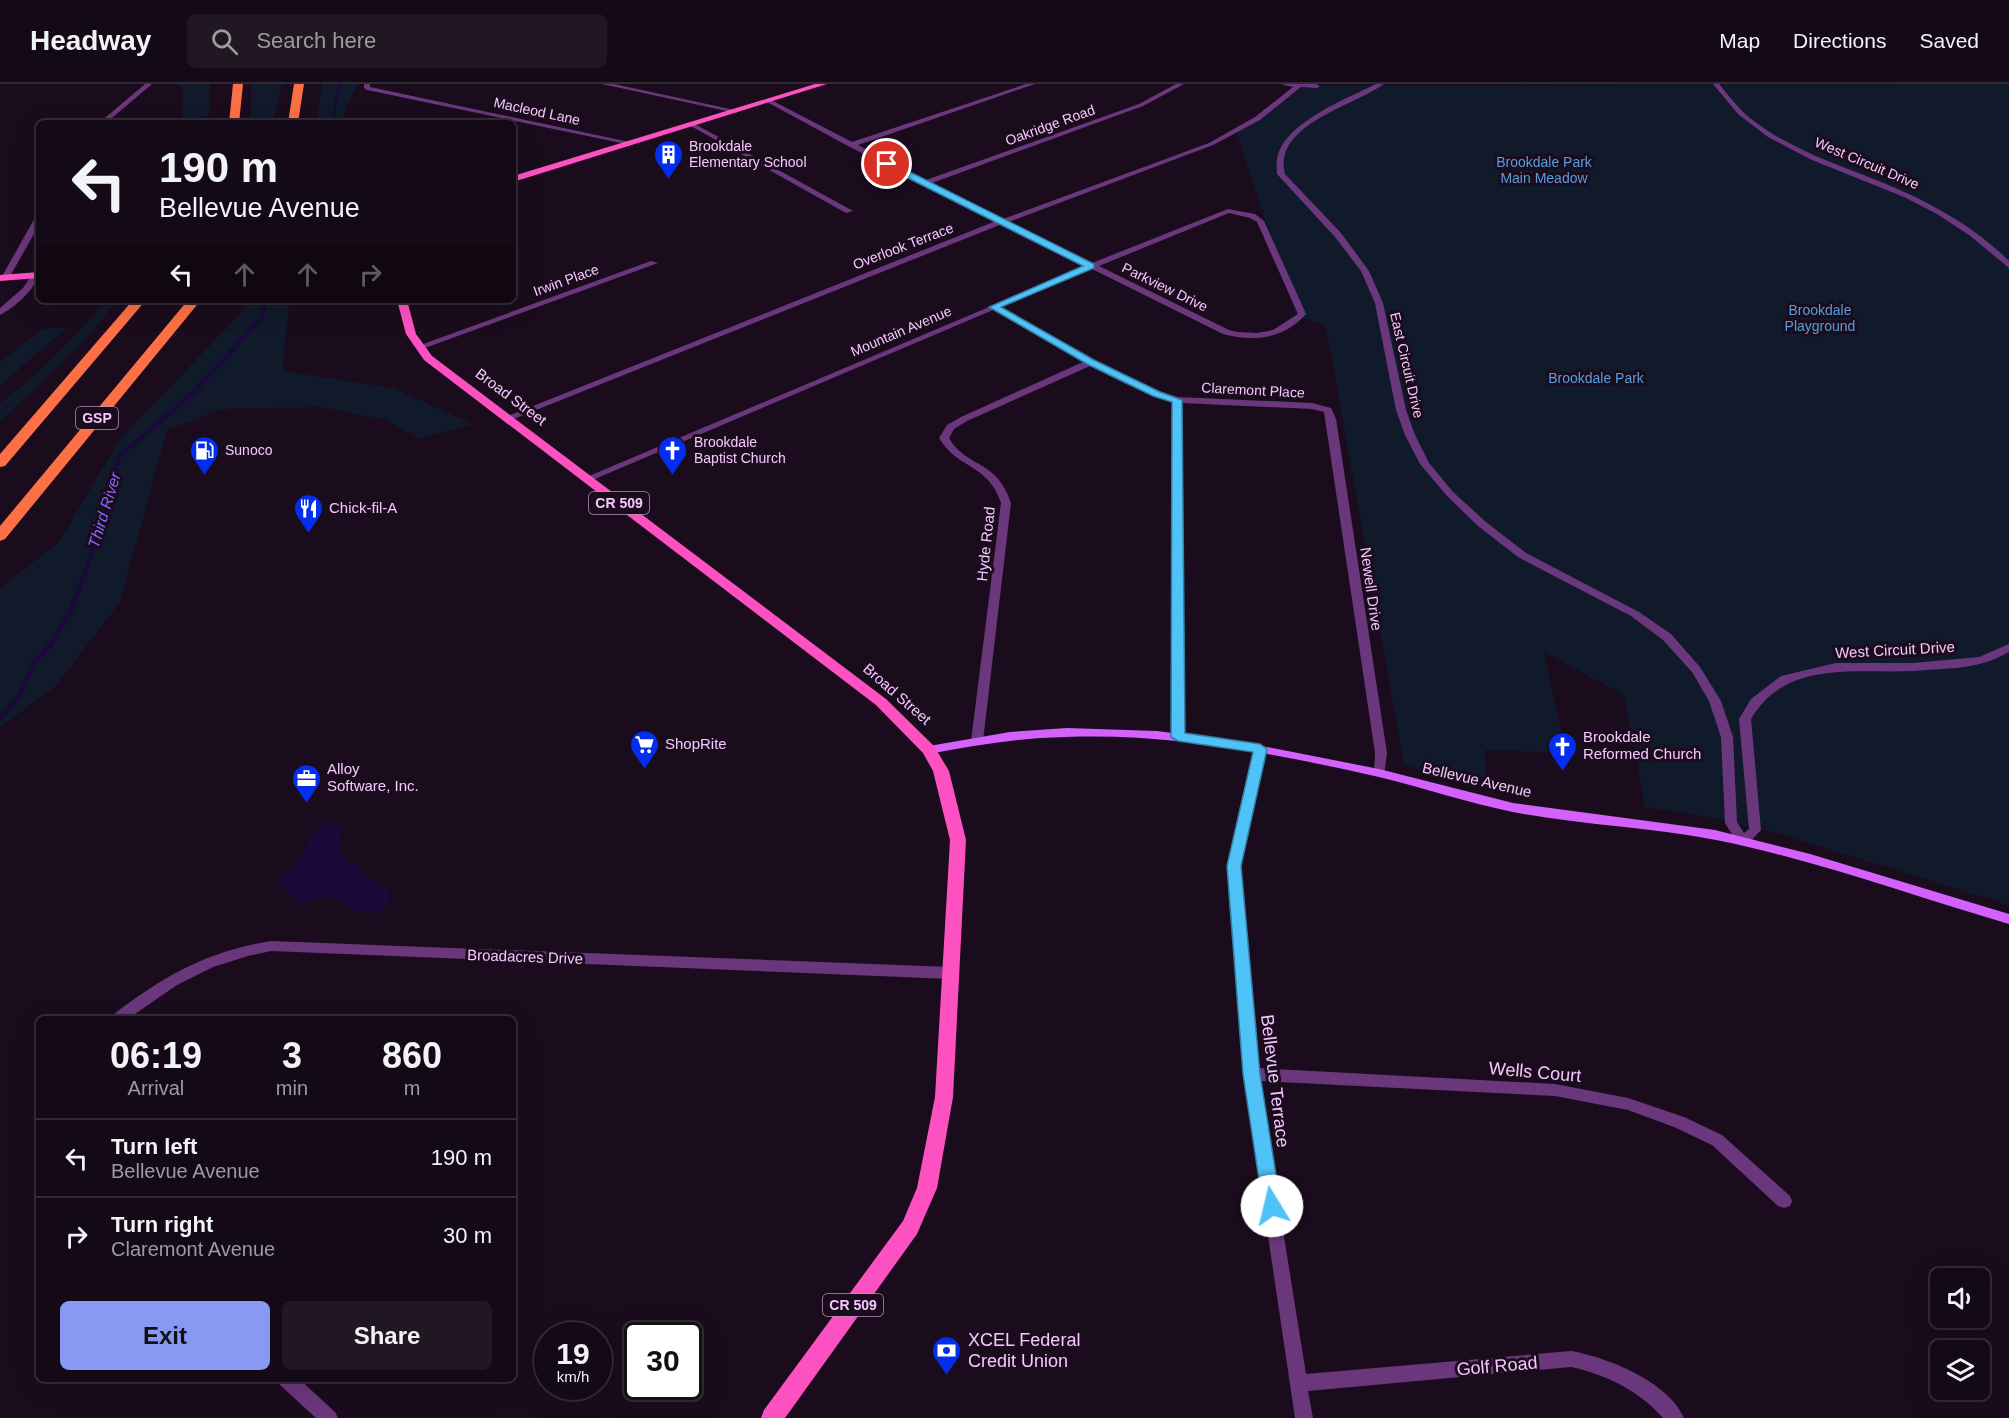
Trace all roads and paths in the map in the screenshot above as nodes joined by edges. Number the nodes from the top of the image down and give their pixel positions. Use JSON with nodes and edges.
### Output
{"nodes":[{"id":1,"x":149,"y":84,"type":"edge"},
{"id":2,"x":230,"y":84,"type":"edge"},
{"id":3,"x":238,"y":84,"type":"edge"},
{"id":4,"x":300,"y":84,"type":"edge"},
{"id":5,"x":605,"y":84,"type":"edge"},
{"id":6,"x":820,"y":84,"type":"edge"},
{"id":7,"x":1032,"y":84,"type":"edge"},
{"id":8,"x":1181,"y":84,"type":"edge"},
{"id":9,"x":1284,"y":84,"type":"edge"},
{"id":10,"x":1382,"y":84,"type":"edge"},
{"id":11,"x":1716,"y":84,"type":"edge"},
{"id":12,"x":1299,"y":85,"type":"edge"},
{"id":13,"x":367,"y":86,"type":"edge"},
{"id":14,"x":1317,"y":86,"type":"dead end"},
{"id":15,"x":769,"y":102,"type":"junction"},
{"id":16,"x":237,"y":106,"type":"junction"},
{"id":17,"x":736,"y":111,"type":"junction"},
{"id":18,"x":106,"y":120,"type":"edge"},
{"id":19,"x":235,"y":120,"type":"edge"},
{"id":20,"x":294,"y":120,"type":"edge"},
{"id":21,"x":691,"y":124,"type":"junction"},
{"id":22,"x":631,"y":143,"type":"junction"},
{"id":23,"x":850,"y":145,"type":"junction"},
{"id":24,"x":516,"y":178,"type":"edge"},
{"id":25,"x":924,"y":183,"type":"junction"},
{"id":26,"x":849,"y":211,"type":"dead end"},
{"id":27,"x":1228,"y":211,"type":"joint"},
{"id":28,"x":1001,"y":222,"type":"junction"},
{"id":29,"x":36,"y":223,"type":"edge"},
{"id":30,"x":654,"y":263,"type":"dead end"},
{"id":31,"x":1091,"y":266,"type":"junction"},
{"id":32,"x":2009,"y":266,"type":"edge"},
{"id":33,"x":36,"y":275,"type":"edge"},
{"id":34,"x":3,"y":278,"type":"edge"},
{"id":35,"x":36,"y":278,"type":"edge"},
{"id":36,"x":137,"y":303,"type":"edge"},
{"id":37,"x":193,"y":303,"type":"edge"},
{"id":38,"x":403,"y":303,"type":"edge"},
{"id":39,"x":994,"y":307,"type":"junction"},
{"id":40,"x":0,"y":312,"type":"edge"},
{"id":41,"x":419,"y":347,"type":"junction"},
{"id":42,"x":1091,"y":362,"type":"junction"},
{"id":43,"x":1177,"y":400,"type":"junction"},
{"id":44,"x":1328,"y":410,"type":"joint"},
{"id":45,"x":508,"y":418,"type":"junction"},
{"id":46,"x":0,"y":463,"type":"edge"},
{"id":47,"x":587,"y":479,"type":"junction"},
{"id":48,"x":0,"y":536,"type":"edge"},
{"id":49,"x":2009,"y":648,"type":"edge"},
{"id":50,"x":1178,"y":737,"type":"junction"},
{"id":51,"x":977,"y":741,"type":"junction"},
{"id":52,"x":1260,"y":749,"type":"junction"},
{"id":53,"x":929,"y":750,"type":"junction"},
{"id":54,"x":1380,"y":773,"type":"junction"},
{"id":55,"x":1743,"y":841,"type":"junction"},
{"id":56,"x":2009,"y":919,"type":"edge"},
{"id":57,"x":951,"y":973,"type":"junction"},
{"id":58,"x":122,"y":1016,"type":"edge"},
{"id":59,"x":1251,"y":1074,"type":"junction"},
{"id":60,"x":1784,"y":1201,"type":"dead end"},
{"id":61,"x":289,"y":1382,"type":"edge"},
{"id":62,"x":1300,"y":1383,"type":"junction"},
{"id":63,"x":329,"y":1418,"type":"edge"},
{"id":64,"x":772,"y":1418,"type":"edge"},
{"id":65,"x":1304,"y":1418,"type":"edge"},
{"id":66,"x":1675,"y":1418,"type":"edge"}],
"edges":[{"from":1,"to":18,"type":"street"},
{"from":2,"to":16,"type":"highway"},
{"from":3,"to":16,"type":"highway"},
{"from":4,"to":20,"type":"highway"},
{"from":5,"to":17,"type":"street"},
{"from":6,"to":15,"type":"main road"},
{"from":7,"to":23,"type":"street"},
{"from":8,"to":25,"type":"street","name":"Oakridge Road"},
{"from":9,"to":12,"type":"street"},
{"from":10,"to":55,"type":"street","name":"East Circuit Drive"},
{"from":11,"to":32,"type":"street","name":"West Circuit Drive"},
{"from":12,"to":14,"type":"street"},
{"from":12,"to":28,"type":"street","name":"Overlook Terrace"},
{"from":13,"to":22,"type":"street","name":"Macleod Lane"},
{"from":15,"to":17,"type":"main road"},
{"from":15,"to":23,"type":"street","name":"Parkview Drive"},
{"from":16,"to":19,"type":"highway"},
{"from":17,"to":21,"type":"main road"},
{"from":21,"to":22,"type":"main road"},
{"from":21,"to":26,"type":"street"},
{"from":22,"to":24,"type":"main road"},
{"from":23,"to":25,"type":"street","name":"Parkview Drive"},
{"from":25,"to":28,"type":"street","name":"Parkview Drive"},
{"from":27,"to":31,"type":"street","name":"Mountain Avenue"},
{"from":27,"to":31,"type":"street","name":"Parkview Drive"},
{"from":28,"to":31,"type":"street","name":"Parkview Drive"},
{"from":28,"to":45,"type":"street","name":"Overlook Terrace"},
{"from":29,"to":34,"type":"street"},
{"from":30,"to":41,"type":"street","name":"Irwin Place"},
{"from":31,"to":39,"type":"street","name":"Mountain Avenue"},
{"from":33,"to":34,"type":"main road"},
{"from":35,"to":40,"type":"street"},
{"from":36,"to":46,"type":"highway","number":"GSP"},
{"from":37,"to":48,"type":"highway","number":"GSP"},
{"from":38,"to":41,"type":"main road","name":"Broad Street","number":"CR 509"},
{"from":39,"to":42,"type":"street","name":"Claremont Place"},
{"from":39,"to":47,"type":"street","name":"Mountain Avenue"},
{"from":41,"to":45,"type":"main road","name":"Broad Street","number":"CR 509"},
{"from":42,"to":43,"type":"street","name":"Claremont Place"},
{"from":42,"to":51,"type":"street","name":"Hyde Road"},
{"from":43,"to":44,"type":"street","name":"Claremont Place"},
{"from":43,"to":50,"type":"street"},
{"from":44,"to":54,"type":"street","name":"Newell Drive"},
{"from":45,"to":47,"type":"main road","name":"Broad Street","number":"CR 509"},
{"from":47,"to":53,"type":"main road","name":"Broad Street","number":"CR 509"},
{"from":49,"to":55,"type":"street","name":"West Circuit Drive"},
{"from":50,"to":51,"type":"street","name":"Bellevue Avenue"},
{"from":50,"to":52,"type":"street","name":"Bellevue Avenue"},
{"from":51,"to":53,"type":"street","name":"Bellevue Avenue"},
{"from":52,"to":54,"type":"street","name":"Bellevue Avenue"},
{"from":52,"to":59,"type":"street","name":"Bellevue Terrace"},
{"from":53,"to":57,"type":"main road","name":"Broad Street","number":"CR 509"},
{"from":54,"to":55,"type":"street","name":"Bellevue Avenue"},
{"from":55,"to":56,"type":"street","name":"Bellevue Avenue"},
{"from":57,"to":58,"type":"street","name":"Broadacres Drive"},
{"from":57,"to":64,"type":"main road","name":"Broad Street","number":"CR 509"},
{"from":59,"to":60,"type":"street","name":"Wells Court"},
{"from":59,"to":62,"type":"street","name":"Bellevue Terrace"},
{"from":61,"to":63,"type":"street"},
{"from":62,"to":65,"type":"street","name":"Bellevue Terrace"},
{"from":62,"to":66,"type":"street","name":"Golf Road"}]}
